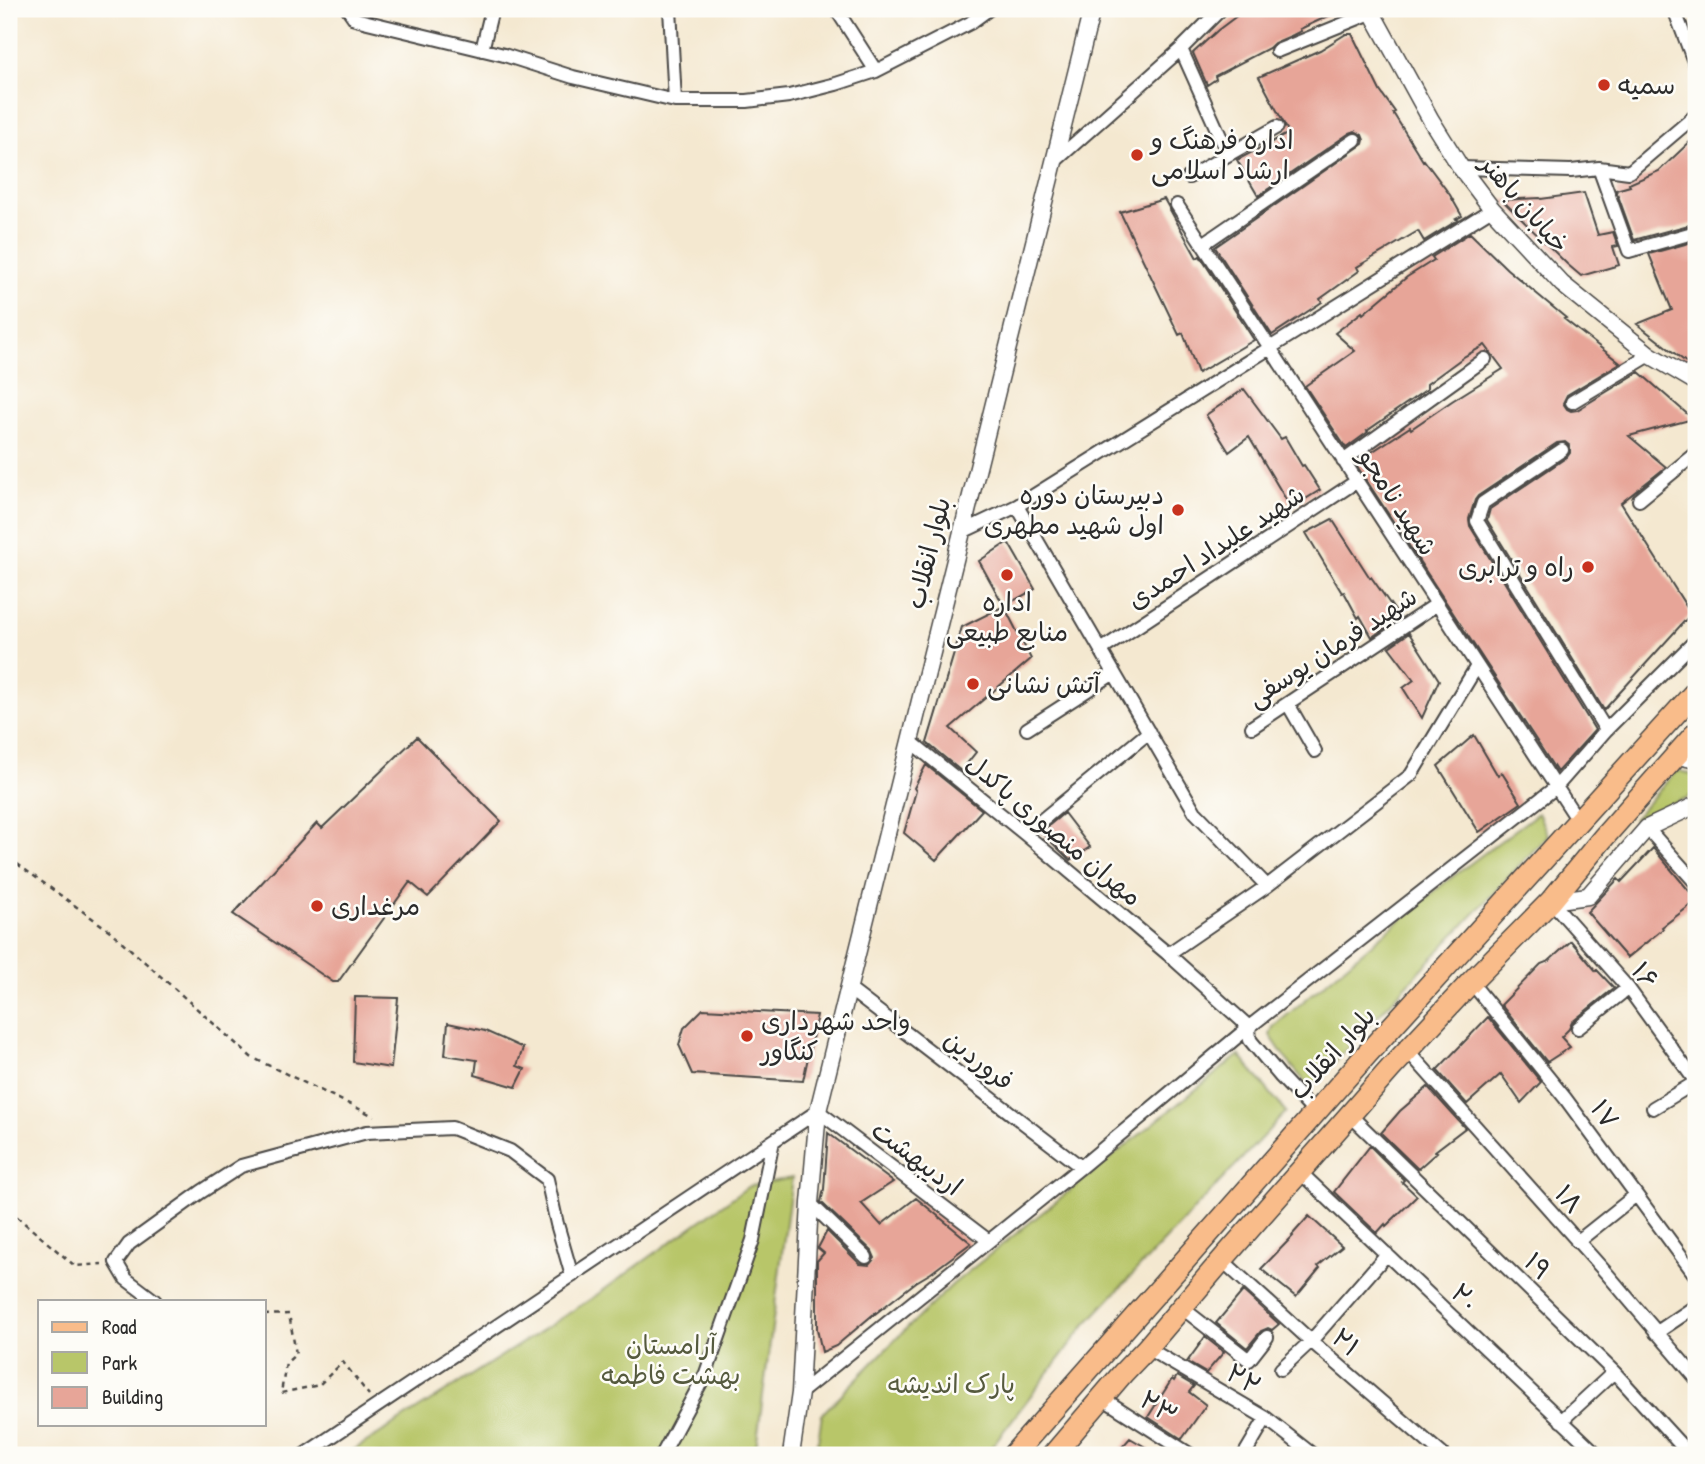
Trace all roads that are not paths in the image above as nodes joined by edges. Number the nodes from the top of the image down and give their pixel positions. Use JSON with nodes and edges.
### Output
{"nodes":[{"id":1,"x":348,"y":9,"type":"edge"},
{"id":2,"x":492,"y":9,"type":"edge"},
{"id":3,"x":670,"y":9,"type":"edge"},
{"id":4,"x":836,"y":9,"type":"edge"},
{"id":5,"x":989,"y":9,"type":"edge"},
{"id":6,"x":1092,"y":9,"type":"edge"},
{"id":7,"x":1221,"y":9,"type":"edge"},
{"id":8,"x":1371,"y":11,"type":"edge"},
{"id":9,"x":1677,"y":15,"type":"edge"},
{"id":10,"x":1181,"y":49,"type":"junction"},
{"id":11,"x":482,"y":50,"type":"junction"},
{"id":12,"x":1277,"y":51,"type":"dead end"},
{"id":13,"x":1696,"y":66,"type":"edge"},
{"id":14,"x":876,"y":71,"type":"junction"},
{"id":15,"x":676,"y":101,"type":"junction"},
{"id":16,"x":1696,"y":115,"type":"edge"},
{"id":17,"x":1277,"y":127,"type":"dead end"},
{"id":18,"x":1355,"y":140,"type":"dead end"},
{"id":19,"x":1228,"y":154,"type":"junction"},
{"id":20,"x":1054,"y":162,"type":"junction"},
{"id":21,"x":1461,"y":168,"type":"junction"},
{"id":22,"x":1599,"y":168,"type":"junction"},
{"id":23,"x":1189,"y":177,"type":"dead end"},
{"id":24,"x":1177,"y":205,"type":"dead end"},
{"id":25,"x":1492,"y":209,"type":"junction"},
{"id":26,"x":1696,"y":232,"type":"edge"},
{"id":27,"x":1203,"y":244,"type":"junction"},
{"id":28,"x":1270,"y":348,"type":"junction"},
{"id":29,"x":1650,"y":355,"type":"junction"},
{"id":30,"x":1486,"y":359,"type":"dead end"},
{"id":31,"x":1696,"y":383,"type":"edge"},
{"id":32,"x":1572,"y":402,"type":"dead end"},
{"id":33,"x":1562,"y":450,"type":"dead end"},
{"id":34,"x":1696,"y":453,"type":"edge"},
{"id":35,"x":1343,"y":461,"type":"junction"},
{"id":36,"x":1357,"y":481,"type":"junction"},
{"id":37,"x":1639,"y":500,"type":"dead end"},
{"id":38,"x":1017,"y":506,"type":"junction"},
{"id":39,"x":962,"y":532,"type":"junction"},
{"id":40,"x":1437,"y":604,"type":"junction"},
{"id":41,"x":1696,"y":640,"type":"edge"},
{"id":42,"x":1101,"y":650,"type":"junction"},
{"id":43,"x":1477,"y":666,"type":"junction"},
{"id":44,"x":1114,"y":673,"type":"junction"},
{"id":45,"x":1696,"y":691,"type":"edge"},
{"id":46,"x":1288,"y":704,"type":"junction"},
{"id":47,"x":1252,"y":727,"type":"dead end"},
{"id":48,"x":1027,"y":729,"type":"dead end"},
{"id":49,"x":1606,"y":730,"type":"junction"},
{"id":50,"x":1149,"y":732,"type":"junction"},
{"id":51,"x":1696,"y":733,"type":"edge"},
{"id":52,"x":910,"y":741,"type":"junction"},
{"id":53,"x":1315,"y":751,"type":"dead end"},
{"id":54,"x":1687,"y":758,"type":"edge"},
{"id":55,"x":1556,"y":787,"type":"junction"},
{"id":56,"x":1696,"y":805,"type":"edge"},
{"id":57,"x":1579,"y":822,"type":"junction"},
{"id":58,"x":1647,"y":828,"type":"junction"},
{"id":59,"x":1025,"y":834,"type":"junction"},
{"id":60,"x":1696,"y":883,"type":"edge"},
{"id":61,"x":1266,"y":886,"type":"junction"},
{"id":62,"x":1551,"y":901,"type":"junction"},
{"id":63,"x":1168,"y":954,"type":"junction"},
{"id":64,"x":1471,"y":982,"type":"junction"},
{"id":65,"x":1628,"y":988,"type":"junction"},
{"id":66,"x":849,"y":989,"type":"junction"},
{"id":67,"x":1249,"y":1027,"type":"junction"},
{"id":68,"x":1578,"y":1028,"type":"dead end"},
{"id":69,"x":1408,"y":1051,"type":"junction"},
{"id":70,"x":1696,"y":1082,"type":"edge"},
{"id":71,"x":1653,"y":1108,"type":"dead end"},
{"id":72,"x":818,"y":1111,"type":"junction"},
{"id":73,"x":1315,"y":1113,"type":"junction"},
{"id":74,"x":1350,"y":1115,"type":"junction"},
{"id":75,"x":773,"y":1142,"type":"junction"},
{"id":76,"x":1081,"y":1167,"type":"junction"},
{"id":77,"x":1300,"y":1172,"type":"junction"},
{"id":78,"x":1636,"y":1195,"type":"junction"},
{"id":79,"x":810,"y":1203,"type":"junction"},
{"id":80,"x":989,"y":1241,"type":"junction"},
{"id":81,"x":1577,"y":1242,"type":"junction"},
{"id":82,"x":1387,"y":1254,"type":"junction"},
{"id":83,"x":866,"y":1257,"type":"dead end"},
{"id":84,"x":1222,"y":1259,"type":"junction"},
{"id":85,"x":572,"y":1276,"type":"junction"},
{"id":86,"x":1696,"y":1276,"type":"edge"},
{"id":87,"x":154,"y":1300,"type":"edge"},
{"id":88,"x":1696,"y":1306,"type":"edge"},
{"id":89,"x":1181,"y":1307,"type":"junction"},
{"id":90,"x":1656,"y":1333,"type":"junction"},
{"id":91,"x":1267,"y":1337,"type":"dead end"},
{"id":92,"x":1311,"y":1341,"type":"junction"},
{"id":93,"x":1147,"y":1348,"type":"junction"},
{"id":94,"x":1281,"y":1369,"type":"dead end"},
{"id":95,"x":1614,"y":1371,"type":"junction"},
{"id":96,"x":1696,"y":1378,"type":"edge"},
{"id":97,"x":800,"y":1393,"type":"junction"},
{"id":98,"x":1102,"y":1398,"type":"junction"},
{"id":99,"x":1266,"y":1419,"type":"junction"},
{"id":100,"x":1561,"y":1421,"type":"junction"},
{"id":101,"x":304,"y":1455,"type":"edge"},
{"id":102,"x":662,"y":1455,"type":"edge"},
{"id":103,"x":791,"y":1455,"type":"edge"},
{"id":104,"x":1013,"y":1455,"type":"edge"},
{"id":105,"x":1053,"y":1455,"type":"edge"},
{"id":106,"x":1191,"y":1455,"type":"edge"},
{"id":107,"x":1244,"y":1455,"type":"edge"},
{"id":108,"x":1313,"y":1455,"type":"edge"},
{"id":109,"x":1443,"y":1455,"type":"edge"},
{"id":110,"x":1598,"y":1455,"type":"edge"},
{"id":111,"x":1690,"y":1455,"type":"edge"}],
"edges":[{"from":1,"to":11,"type":"street"},
{"from":2,"to":11,"type":"street"},
{"from":3,"to":15,"type":"street"},
{"from":4,"to":14,"type":"street"},
{"from":5,"to":14,"type":"street"},
{"from":6,"to":20,"type":"street","name":"بلوار انقلاب"},
{"from":7,"to":10,"type":"street"},
{"from":8,"to":12,"type":"street"},
{"from":8,"to":21,"type":"street","name":"خیابان باهنر"},
{"from":9,"to":13,"type":"street"},
{"from":10,"to":19,"type":"street"},
{"from":10,"to":20,"type":"street"},
{"from":11,"to":15,"type":"street"},
{"from":14,"to":15,"type":"street"},
{"from":16,"to":22,"type":"street"},
{"from":17,"to":19,"type":"street"},
{"from":18,"to":27,"type":"street"},
{"from":19,"to":23,"type":"street"},
{"from":20,"to":39,"type":"street","name":"بلوار انقلاب"},
{"from":21,"to":22,"type":"street"},
{"from":21,"to":25,"type":"street","name":"خیابان باهنر"},
{"from":22,"to":26,"type":"street"},
{"from":24,"to":27,"type":"street","name":"شهید نامجو"},
{"from":25,"to":28,"type":"street"},
{"from":25,"to":29,"type":"street","name":"خیابان باهنر"},
{"from":27,"to":28,"type":"street","name":"شهید نامجو"},
{"from":28,"to":35,"type":"street","name":"شهید نامجو"},
{"from":28,"to":38,"type":"street"},
{"from":29,"to":31,"type":"street","name":"خیابان باهنر"},
{"from":29,"to":32,"type":"street"},
{"from":30,"to":35,"type":"street"},
{"from":33,"to":49,"type":"street"},
{"from":34,"to":37,"type":"street"},
{"from":35,"to":36,"type":"street","name":"شهید نامجو"},
{"from":36,"to":40,"type":"street","name":"شهید نامجو"},
{"from":36,"to":42,"type":"street","name":"شهید علیداد احمدی"},
{"from":38,"to":39,"type":"street"},
{"from":38,"to":42,"type":"street"},
{"from":39,"to":52,"type":"street","name":"بلوار انقلاب"},
{"from":40,"to":43,"type":"street","name":"شهید نامجو"},
{"from":40,"to":46,"type":"street","name":"شهید فرمان یوسفی"},
{"from":41,"to":49,"type":"street"},
{"from":42,"to":44,"type":"street"},
{"from":43,"to":55,"type":"street","name":"شهید نامجو"},
{"from":43,"to":61,"type":"street"},
{"from":44,"to":48,"type":"street"},
{"from":44,"to":50,"type":"street"},
{"from":45,"to":57,"type":"main road","name":"بلوار انقلاب"},
{"from":46,"to":47,"type":"street","name":"شهید فرمان یوسفی"},
{"from":46,"to":53,"type":"street"},
{"from":49,"to":55,"type":"street"},
{"from":50,"to":59,"type":"street"},
{"from":50,"to":61,"type":"street"},
{"from":51,"to":54,"type":"main road","name":"بلوار انقلاب"},
{"from":52,"to":59,"type":"street","name":"مهران منصوری پاکدل"},
{"from":52,"to":66,"type":"street","name":"بلوار انقلاب"},
{"from":54,"to":62,"type":"main road","name":"بلوار انقلاب"},
{"from":55,"to":57,"type":"street","name":"شهید نامجو"},
{"from":55,"to":67,"type":"street"},
{"from":56,"to":58,"type":"street"},
{"from":57,"to":73,"type":"main road","name":"بلوار انقلاب"},
{"from":58,"to":60,"type":"street"},
{"from":58,"to":62,"type":"street"},
{"from":59,"to":63,"type":"street","name":"مهران منصوری پاکدل"},
{"from":61,"to":63,"type":"street"},
{"from":62,"to":64,"type":"main road","name":"بلوار انقلاب"},
{"from":62,"to":65,"type":"street","name":"۱۶"},
{"from":63,"to":67,"type":"street","name":"مهران منصوری پاکدل"},
{"from":64,"to":69,"type":"main road","name":"بلوار انقلاب"},
{"from":64,"to":78,"type":"street","name":"۱۷"},
{"from":65,"to":68,"type":"street"},
{"from":65,"to":70,"type":"street","name":"۱۶"},
{"from":66,"to":72,"type":"street","name":"بلوار انقلاب"},
{"from":66,"to":76,"type":"street","name":"فروردین"},
{"from":67,"to":73,"type":"street","name":"مهران منصوری پاکدل"},
{"from":67,"to":76,"type":"street"},
{"from":69,"to":74,"type":"main road","name":"بلوار انقلاب"},
{"from":69,"to":81,"type":"street","name":"۱۸"},
{"from":70,"to":71,"type":"street"},
{"from":72,"to":75,"type":"street"},
{"from":72,"to":79,"type":"street","name":"بلوار انقلاب"},
{"from":72,"to":80,"type":"street","name":"اردیبهشت"},
{"from":73,"to":104,"type":"main road","name":"بلوار انقلاب"},
{"from":74,"to":77,"type":"main road","name":"بلوار انقلاب"},
{"from":74,"to":95,"type":"street","name":"۱۹"},
{"from":75,"to":85,"type":"street"},
{"from":75,"to":102,"type":"street"},
{"from":76,"to":80,"type":"street"},
{"from":77,"to":82,"type":"street","name":"۲۰"},
{"from":77,"to":84,"type":"main road","name":"بلوار انقلاب"},
{"from":78,"to":81,"type":"street"},
{"from":78,"to":86,"type":"street","name":"۱۷"},
{"from":79,"to":83,"type":"street"},
{"from":79,"to":97,"type":"street","name":"بلوار انقلاب"},
{"from":80,"to":97,"type":"street"},
{"from":81,"to":90,"type":"street","name":"۱۸"},
{"from":82,"to":92,"type":"street"},
{"from":82,"to":100,"type":"street","name":"۲۰"},
{"from":84,"to":89,"type":"main road","name":"بلوار انقلاب"},
{"from":84,"to":92,"type":"street","name":"۲۱"},
{"from":85,"to":87,"type":"street"},
{"from":85,"to":101,"type":"street"},
{"from":88,"to":90,"type":"street"},
{"from":89,"to":91,"type":"street","name":"۲۲"},
{"from":89,"to":93,"type":"main road","name":"بلوار انقلاب"},
{"from":90,"to":96,"type":"street","name":"۱۸"},
{"from":92,"to":94,"type":"street"},
{"from":92,"to":109,"type":"street","name":"۲۱"},
{"from":93,"to":98,"type":"main road","name":"بلوار انقلاب"},
{"from":93,"to":99,"type":"street","name":"۲۲"},
{"from":95,"to":100,"type":"street"},
{"from":95,"to":111,"type":"street","name":"۱۹"},
{"from":97,"to":103,"type":"street","name":"بلوار انقلاب"},
{"from":98,"to":105,"type":"main road","name":"بلوار انقلاب"},
{"from":98,"to":106,"type":"street","name":"۲۳"},
{"from":99,"to":107,"type":"street"},
{"from":99,"to":108,"type":"street","name":"۲۲"},
{"from":100,"to":110,"type":"street","name":"۲۰"}]}
